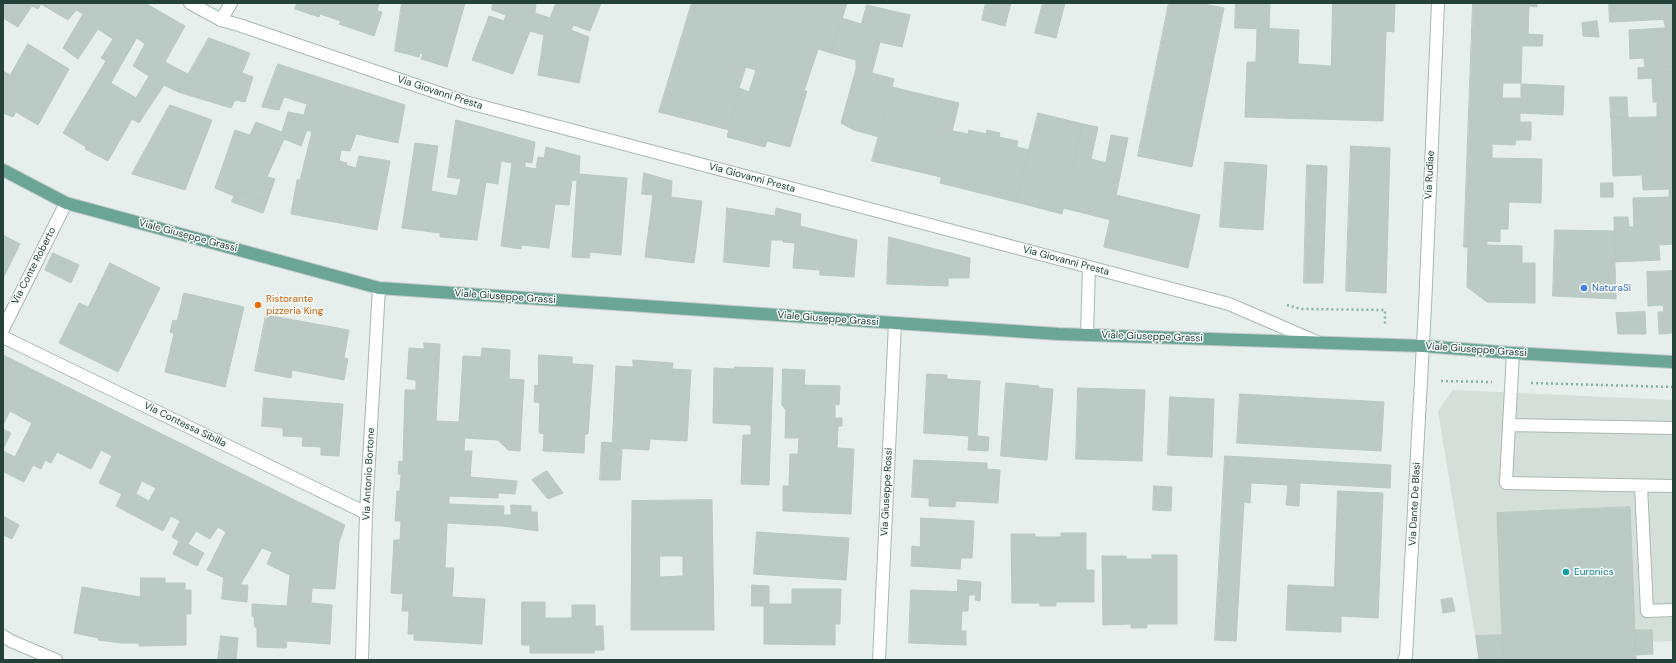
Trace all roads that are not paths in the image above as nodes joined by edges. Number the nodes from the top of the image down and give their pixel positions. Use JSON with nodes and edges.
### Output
{"nodes":[{"id":1,"x":190,"y":3,"type":"edge"},
{"id":2,"x":231,"y":3,"type":"edge"},
{"id":3,"x":1438,"y":3,"type":"edge"},
{"id":4,"x":220,"y":20,"type":"junction"},
{"id":5,"x":3,"y":170,"type":"edge"},
{"id":6,"x":66,"y":203,"type":"junction"},
{"id":7,"x":1089,"y":267,"type":"junction"},
{"id":8,"x":379,"y":288,"type":"junction"},
{"id":9,"x":895,"y":324,"type":"junction"},
{"id":10,"x":3,"y":329,"type":"edge"},
{"id":11,"x":1087,"y":335,"type":"junction"},
{"id":12,"x":3,"y":336,"type":"edge"},
{"id":13,"x":1318,"y":342,"type":"junction"},
{"id":14,"x":1423,"y":346,"type":"junction"},
{"id":15,"x":1513,"y":354,"type":"junction"},
{"id":16,"x":1673,"y":362,"type":"edge"},
{"id":17,"x":1509,"y":425,"type":"junction"},
{"id":18,"x":1673,"y":428,"type":"edge"},
{"id":19,"x":1641,"y":486,"type":"junction"},
{"id":20,"x":1673,"y":486,"type":"edge"},
{"id":21,"x":366,"y":514,"type":"junction"},
{"id":22,"x":1673,"y":610,"type":"edge"},
{"id":23,"x":7,"y":638,"type":"edge"},
{"id":24,"x":56,"y":660,"type":"edge"},
{"id":25,"x":362,"y":660,"type":"edge"},
{"id":26,"x":879,"y":660,"type":"edge"},
{"id":27,"x":1404,"y":660,"type":"edge"}],
"edges":[{"from":1,"to":4,"type":"street","name":"Via Giovanni Presta"},
{"from":2,"to":4,"type":"street"},
{"from":3,"to":14,"type":"street","name":"Via Rudiae"},
{"from":4,"to":7,"type":"street","name":"Via Giovanni Presta"},
{"from":5,"to":6,"type":"main road","name":"Viale Giuseppe Grassi"},
{"from":6,"to":8,"type":"main road","name":"Viale Giuseppe Grassi"},
{"from":6,"to":10,"type":"street","name":"Via Conte Roberto"},
{"from":7,"to":11,"type":"street"},
{"from":7,"to":13,"type":"street","name":"Via Giovanni Presta"},
{"from":8,"to":9,"type":"main road","name":"Viale Giuseppe Grassi"},
{"from":8,"to":21,"type":"street","name":"Via Antonio Bortone"},
{"from":9,"to":11,"type":"main road","name":"Viale Giuseppe Grassi"},
{"from":9,"to":26,"type":"street","name":"Via Giuseppe Rossi"},
{"from":11,"to":13,"type":"main road","name":"Viale Giuseppe Grassi"},
{"from":12,"to":21,"type":"street","name":"Via Contessa Sibilla"},
{"from":13,"to":14,"type":"main road","name":"Viale Giuseppe Grassi"},
{"from":14,"to":15,"type":"main road","name":"Viale Giuseppe Grassi"},
{"from":14,"to":27,"type":"street","name":"Via Dante De Blasi"},
{"from":15,"to":16,"type":"main road","name":"Viale Giuseppe Grassi"},
{"from":15,"to":17,"type":"street"},
{"from":17,"to":18,"type":"street"},
{"from":17,"to":19,"type":"street"},
{"from":19,"to":20,"type":"street"},
{"from":19,"to":22,"type":"street"},
{"from":21,"to":25,"type":"street","name":"Via Antonio Bortone"},
{"from":23,"to":24,"type":"street"}]}
